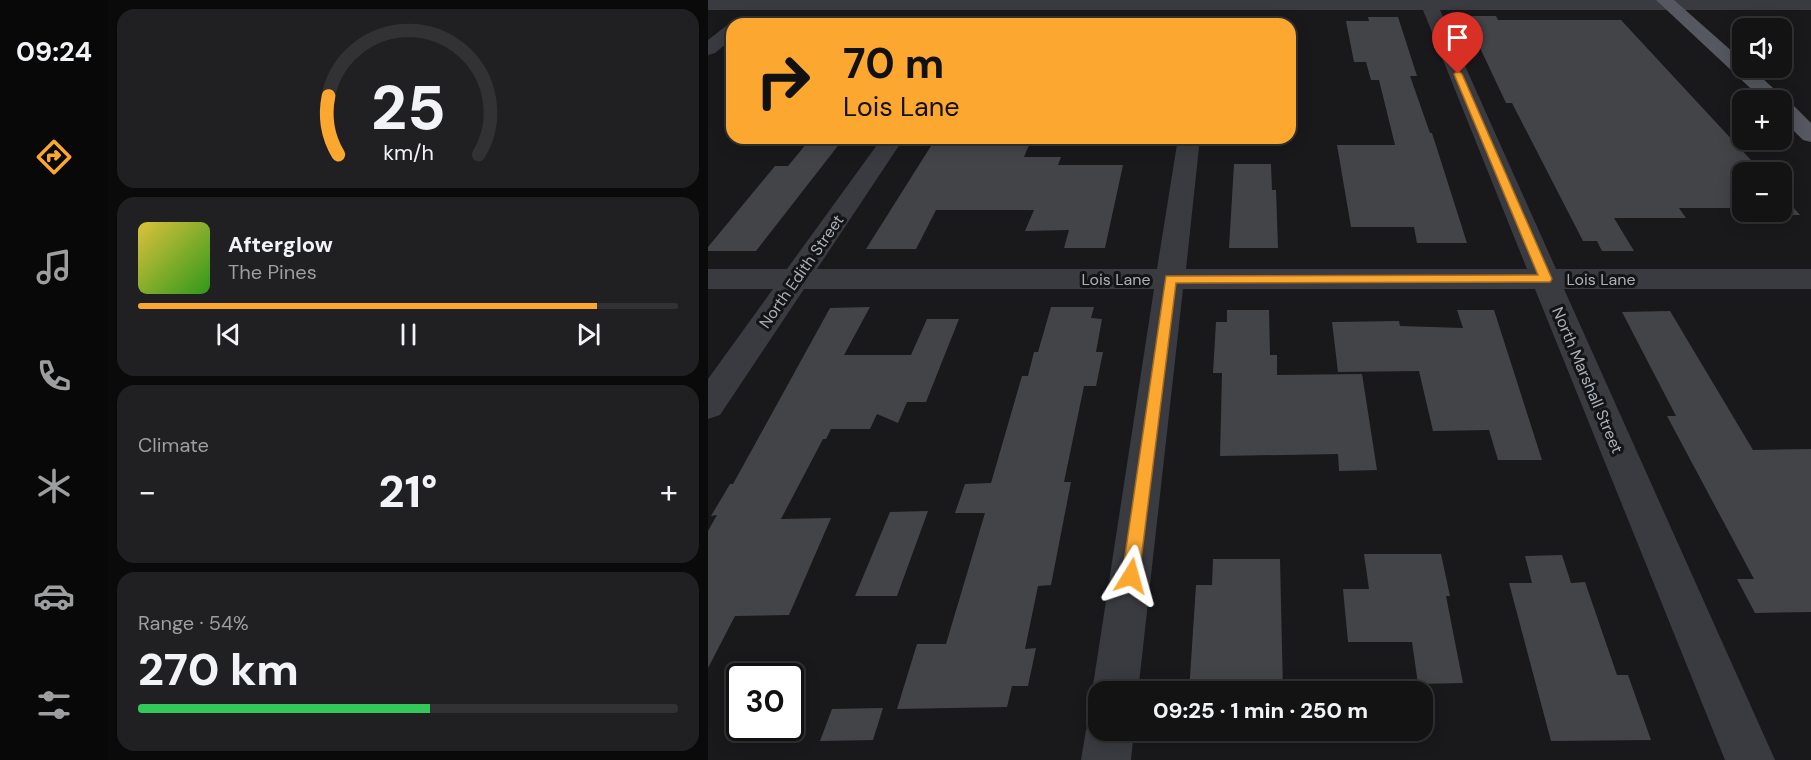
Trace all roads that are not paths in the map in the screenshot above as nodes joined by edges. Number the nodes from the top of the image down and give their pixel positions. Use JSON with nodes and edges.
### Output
{"nodes":[{"id":1,"x":767,"y":2,"type":"edge"},
{"id":2,"x":987,"y":2,"type":"edge"},
{"id":3,"x":1208,"y":2,"type":"edge"},
{"id":4,"x":1428,"y":2,"type":"edge"},
{"id":5,"x":1666,"y":2,"type":"edge"},
{"id":6,"x":708,"y":5,"type":"edge"},
{"id":7,"x":1811,"y":5,"type":"edge"},
{"id":8,"x":747,"y":18,"type":"edge"},
{"id":9,"x":976,"y":18,"type":"edge"},
{"id":10,"x":1206,"y":18,"type":"edge"},
{"id":11,"x":726,"y":35,"type":"edge"},
{"id":12,"x":708,"y":49,"type":"edge"},
{"id":13,"x":1764,"y":90,"type":"edge"},
{"id":14,"x":1792,"y":117,"type":"edge"},
{"id":15,"x":1811,"y":135,"type":"edge"},
{"id":16,"x":889,"y":144,"type":"edge"},
{"id":17,"x":1188,"y":144,"type":"edge"},
{"id":18,"x":708,"y":279,"type":"edge"},
{"id":19,"x":796,"y":279,"type":"junction"},
{"id":20,"x":1170,"y":279,"type":"junction"},
{"id":21,"x":1546,"y":279,"type":"junction"},
{"id":22,"x":1811,"y":279,"type":"edge"},
{"id":23,"x":708,"y":405,"type":"edge"},
{"id":24,"x":1116,"y":681,"type":"edge"},
{"id":25,"x":1109,"y":741,"type":"edge"},
{"id":26,"x":1106,"y":760,"type":"edge"},
{"id":27,"x":1750,"y":760,"type":"edge"}],
"edges":[{"from":1,"to":2,"type":"street"},
{"from":1,"to":6,"type":"street"},
{"from":1,"to":8,"type":"street"},
{"from":2,"to":3,"type":"street"},
{"from":2,"to":9,"type":"street"},
{"from":3,"to":4,"type":"street"},
{"from":3,"to":10,"type":"street"},
{"from":4,"to":5,"type":"street"},
{"from":4,"to":21,"type":"street","name":"North Marshall Street"},
{"from":5,"to":7,"type":"street"},
{"from":5,"to":13,"type":"main road"},
{"from":11,"to":12,"type":"street"},
{"from":14,"to":15,"type":"main road"},
{"from":16,"to":19,"type":"street","name":"North Edith Street"},
{"from":17,"to":20,"type":"street"},
{"from":18,"to":19,"type":"street","name":"Lois Lane"},
{"from":19,"to":20,"type":"street","name":"Lois Lane"},
{"from":19,"to":23,"type":"street","name":"North Edith Street"},
{"from":20,"to":21,"type":"street","name":"Lois Lane"},
{"from":20,"to":24,"type":"street"},
{"from":21,"to":22,"type":"street","name":"Lois Lane"},
{"from":21,"to":27,"type":"street","name":"North Marshall Street"},
{"from":25,"to":26,"type":"street"}]}
